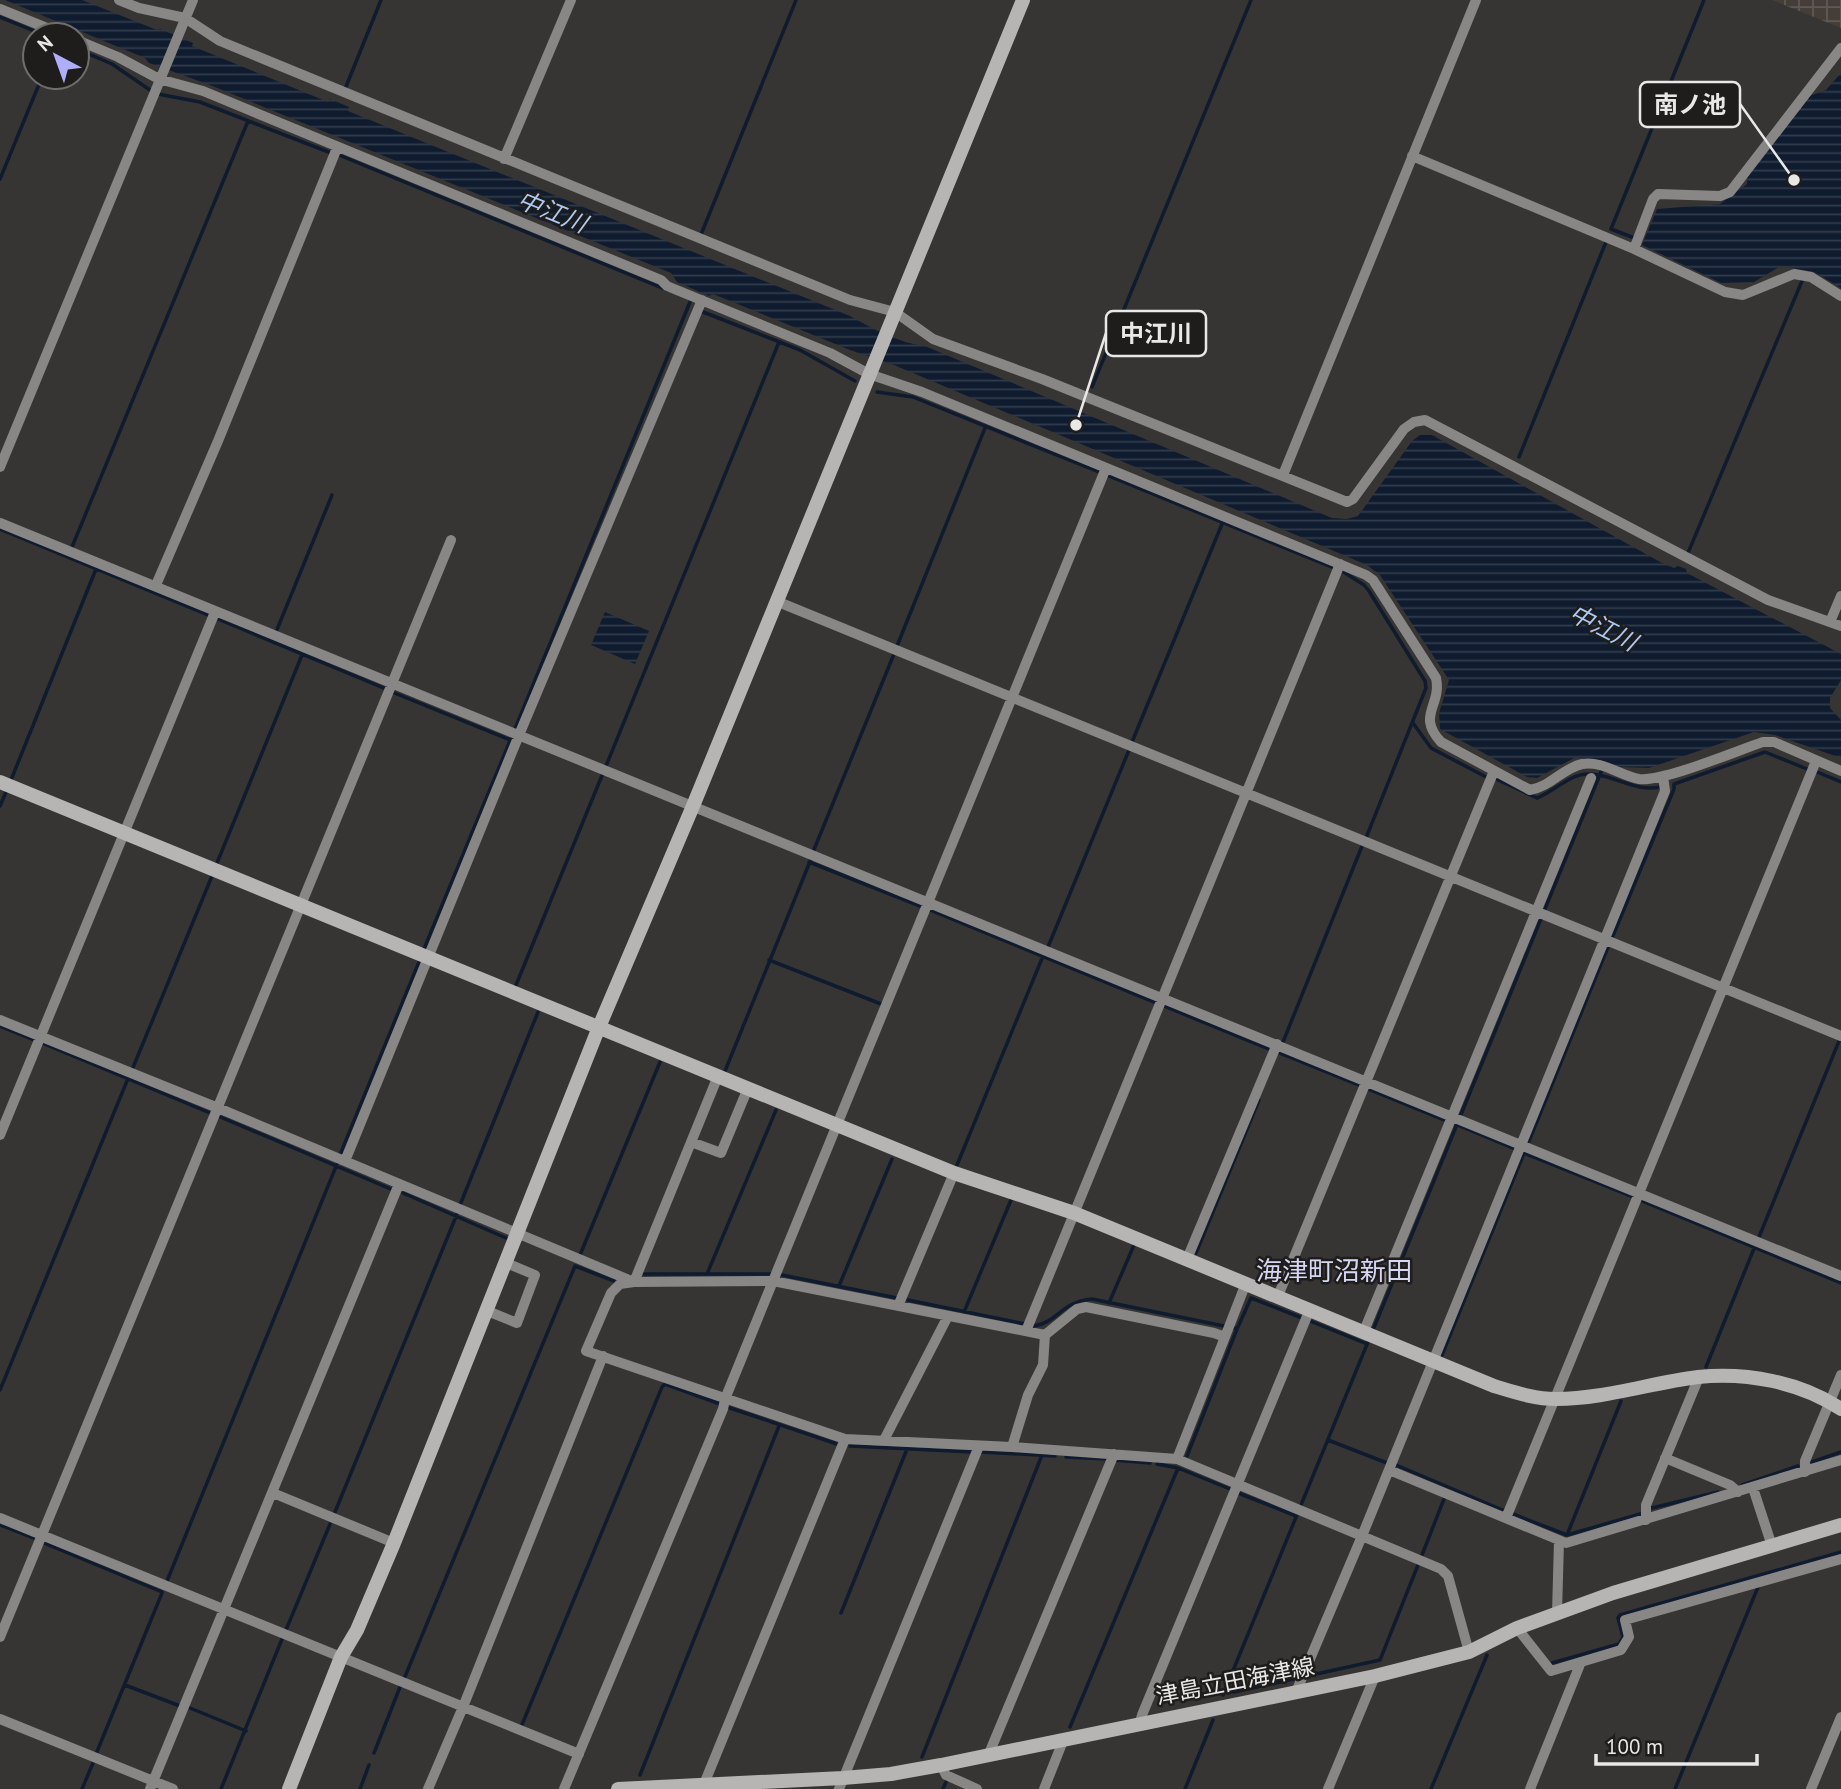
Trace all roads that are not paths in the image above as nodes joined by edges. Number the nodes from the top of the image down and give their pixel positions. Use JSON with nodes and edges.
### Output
{"nodes":[{"id":1,"x":119,"y":0,"type":"edge"},
{"id":2,"x":193,"y":0,"type":"edge"},
{"id":3,"x":571,"y":0,"type":"edge"},
{"id":4,"x":1023,"y":0,"type":"edge"},
{"id":5,"x":1476,"y":0,"type":"edge"},
{"id":6,"x":0,"y":9,"type":"edge"},
{"id":7,"x":185,"y":18,"type":"junction"},
{"id":8,"x":30,"y":21,"type":"edge"},
{"id":9,"x":91,"y":46,"type":"edge"},
{"id":10,"x":1841,"y":48,"type":"edge"},
{"id":11,"x":161,"y":76,"type":"junction"},
{"id":12,"x":337,"y":148,"type":"junction"},
{"id":13,"x":1412,"y":156,"type":"junction"},
{"id":14,"x":504,"y":159,"type":"junction"},
{"id":15,"x":1636,"y":244,"type":"junction"},
{"id":16,"x":1841,"y":296,"type":"edge"},
{"id":17,"x":700,"y":300,"type":"junction"},
{"id":18,"x":893,"y":317,"type":"junction"},
{"id":19,"x":870,"y":371,"type":"junction"},
{"id":20,"x":0,"y":467,"type":"edge"},
{"id":21,"x":1106,"y":468,"type":"junction"},
{"id":22,"x":1283,"y":475,"type":"junction"},
{"id":23,"x":0,"y":523,"type":"edge"},
{"id":24,"x":452,"y":540,"type":"dead end"},
{"id":25,"x":1340,"y":565,"type":"junction"},
{"id":26,"x":156,"y":585,"type":"junction"},
{"id":27,"x":1841,"y":596,"type":"edge"},
{"id":28,"x":776,"y":601,"type":"junction"},
{"id":29,"x":215,"y":612,"type":"junction"},
{"id":30,"x":1830,"y":622,"type":"junction"},
{"id":31,"x":1841,"y":626,"type":"edge"},
{"id":32,"x":393,"y":683,"type":"junction"},
{"id":33,"x":1012,"y":698,"type":"junction"},
{"id":34,"x":519,"y":735,"type":"junction"},
{"id":35,"x":1816,"y":761,"type":"junction"},
{"id":36,"x":1494,"y":771,"type":"junction"},
{"id":37,"x":1841,"y":771,"type":"edge"},
{"id":38,"x":1663,"y":776,"type":"junction"},
{"id":39,"x":1591,"y":778,"type":"dead end"},
{"id":40,"x":0,"y":782,"type":"edge"},
{"id":41,"x":1246,"y":793,"type":"junction"},
{"id":42,"x":693,"y":806,"type":"junction"},
{"id":43,"x":124,"y":834,"type":"junction"},
{"id":44,"x":1450,"y":877,"type":"junction"},
{"id":45,"x":927,"y":902,"type":"junction"},
{"id":46,"x":301,"y":907,"type":"junction"},
{"id":47,"x":1540,"y":914,"type":"junction"},
{"id":48,"x":1605,"y":940,"type":"junction"},
{"id":49,"x":429,"y":958,"type":"junction"},
{"id":50,"x":1723,"y":988,"type":"junction"},
{"id":51,"x":1162,"y":997,"type":"junction"},
{"id":52,"x":0,"y":1020,"type":"edge"},
{"id":53,"x":599,"y":1027,"type":"junction"},
{"id":54,"x":1841,"y":1036,"type":"edge"},
{"id":55,"x":40,"y":1037,"type":"junction"},
{"id":56,"x":1277,"y":1044,"type":"junction"},
{"id":57,"x":718,"y":1076,"type":"junction"},
{"id":58,"x":1366,"y":1080,"type":"junction"},
{"id":59,"x":748,"y":1088,"type":"junction"},
{"id":60,"x":218,"y":1108,"type":"junction"},
{"id":61,"x":1456,"y":1118,"type":"junction"},
{"id":62,"x":836,"y":1125,"type":"junction"},
{"id":63,"x":0,"y":1135,"type":"edge"},
{"id":64,"x":691,"y":1142,"type":"junction"},
{"id":65,"x":1521,"y":1144,"type":"junction"},
{"id":66,"x":345,"y":1161,"type":"junction"},
{"id":67,"x":954,"y":1173,"type":"junction"},
{"id":68,"x":399,"y":1184,"type":"junction"},
{"id":69,"x":1639,"y":1193,"type":"junction"},
{"id":70,"x":1074,"y":1213,"type":"junction"},
{"id":71,"x":515,"y":1234,"type":"junction"},
{"id":72,"x":1187,"y":1259,"type":"junction"},
{"id":73,"x":504,"y":1262,"type":"junction"},
{"id":74,"x":1841,"y":1276,"type":"edge"},
{"id":75,"x":773,"y":1281,"type":"junction"},
{"id":76,"x":634,"y":1282,"type":"junction"},
{"id":77,"x":1246,"y":1283,"type":"junction"},
{"id":78,"x":1278,"y":1296,"type":"junction"},
{"id":79,"x":898,"y":1306,"type":"junction"},
{"id":80,"x":1310,"y":1309,"type":"junction"},
{"id":81,"x":485,"y":1310,"type":"junction"},
{"id":82,"x":948,"y":1316,"type":"junction"},
{"id":83,"x":1026,"y":1331,"type":"junction"},
{"id":84,"x":1368,"y":1333,"type":"junction"},
{"id":85,"x":1045,"y":1335,"type":"junction"},
{"id":86,"x":1225,"y":1337,"type":"junction"},
{"id":87,"x":603,"y":1356,"type":"junction"},
{"id":88,"x":1433,"y":1360,"type":"junction"},
{"id":89,"x":1841,"y":1375,"type":"edge"},
{"id":90,"x":1699,"y":1377,"type":"junction"},
{"id":91,"x":725,"y":1399,"type":"junction"},
{"id":92,"x":1555,"y":1399,"type":"junction"},
{"id":93,"x":1835,"y":1405,"type":"edge"},
{"id":94,"x":845,"y":1439,"type":"junction"},
{"id":95,"x":884,"y":1440,"type":"junction"},
{"id":96,"x":979,"y":1446,"type":"junction"},
{"id":97,"x":1012,"y":1447,"type":"junction"},
{"id":98,"x":1114,"y":1454,"type":"junction"},
{"id":99,"x":1665,"y":1458,"type":"junction"},
{"id":100,"x":1177,"y":1459,"type":"junction"},
{"id":101,"x":1841,"y":1460,"type":"edge"},
{"id":102,"x":1389,"y":1471,"type":"junction"},
{"id":103,"x":1805,"y":1472,"type":"junction"},
{"id":104,"x":1238,"y":1484,"type":"junction"},
{"id":105,"x":1753,"y":1488,"type":"junction"},
{"id":106,"x":1738,"y":1492,"type":"junction"},
{"id":107,"x":274,"y":1493,"type":"junction"},
{"id":108,"x":0,"y":1518,"type":"edge"},
{"id":109,"x":1507,"y":1518,"type":"junction"},
{"id":110,"x":1646,"y":1520,"type":"junction"},
{"id":111,"x":1841,"y":1525,"type":"edge"},
{"id":112,"x":41,"y":1535,"type":"junction"},
{"id":113,"x":1362,"y":1536,"type":"junction"},
{"id":114,"x":1559,"y":1541,"type":"junction"},
{"id":115,"x":394,"y":1543,"type":"junction"},
{"id":116,"x":1772,"y":1546,"type":"junction"},
{"id":117,"x":1841,"y":1559,"type":"edge"},
{"id":118,"x":225,"y":1610,"type":"junction"},
{"id":119,"x":1557,"y":1613,"type":"junction"},
{"id":120,"x":1517,"y":1628,"type":"junction"},
{"id":121,"x":0,"y":1637,"type":"edge"},
{"id":122,"x":1469,"y":1652,"type":"junction"},
{"id":123,"x":341,"y":1657,"type":"junction"},
{"id":124,"x":1581,"y":1661,"type":"junction"},
{"id":125,"x":1375,"y":1676,"type":"junction"},
{"id":126,"x":1296,"y":1692,"type":"junction"},
{"id":127,"x":463,"y":1707,"type":"junction"},
{"id":128,"x":1841,"y":1717,"type":"edge"},
{"id":129,"x":0,"y":1719,"type":"edge"},
{"id":130,"x":1140,"y":1723,"type":"junction"},
{"id":131,"x":1063,"y":1741,"type":"junction"},
{"id":132,"x":579,"y":1754,"type":"junction"},
{"id":133,"x":988,"y":1756,"type":"junction"},
{"id":134,"x":941,"y":1766,"type":"junction"},
{"id":135,"x":841,"y":1783,"type":"edge"},
{"id":136,"x":152,"y":1785,"type":"edge"},
{"id":137,"x":703,"y":1787,"type":"edge"},
{"id":138,"x":173,"y":1789,"type":"edge"},
{"id":139,"x":289,"y":1789,"type":"edge"},
{"id":140,"x":428,"y":1789,"type":"edge"},
{"id":141,"x":565,"y":1789,"type":"edge"},
{"id":142,"x":618,"y":1789,"type":"edge"},
{"id":143,"x":977,"y":1789,"type":"edge"},
{"id":144,"x":1044,"y":1789,"type":"edge"},
{"id":145,"x":1328,"y":1789,"type":"edge"},
{"id":146,"x":1530,"y":1789,"type":"edge"},
{"id":147,"x":1811,"y":1789,"type":"edge"}],
"edges":[{"from":1,"to":7,"type":"street"},
{"from":2,"to":7,"type":"street"},
{"from":3,"to":14,"type":"street"},
{"from":4,"to":18,"type":"street"},
{"from":5,"to":13,"type":"street"},
{"from":6,"to":8,"type":"street"},
{"from":7,"to":11,"type":"street"},
{"from":7,"to":14,"type":"street"},
{"from":9,"to":11,"type":"street"},
{"from":10,"to":15,"type":"street"},
{"from":11,"to":12,"type":"street"},
{"from":11,"to":20,"type":"street"},
{"from":12,"to":17,"type":"street"},
{"from":12,"to":26,"type":"street"},
{"from":13,"to":15,"type":"street"},
{"from":13,"to":22,"type":"street"},
{"from":14,"to":18,"type":"street"},
{"from":15,"to":16,"type":"street"},
{"from":17,"to":19,"type":"street"},
{"from":17,"to":34,"type":"street"},
{"from":18,"to":19,"type":"street"},
{"from":18,"to":22,"type":"street"},
{"from":19,"to":21,"type":"street"},
{"from":19,"to":28,"type":"street"},
{"from":21,"to":25,"type":"street"},
{"from":21,"to":33,"type":"street"},
{"from":22,"to":30,"type":"street"},
{"from":23,"to":26,"type":"street"},
{"from":24,"to":32,"type":"street"},
{"from":25,"to":36,"type":"street"},
{"from":25,"to":41,"type":"street"},
{"from":26,"to":29,"type":"street"},
{"from":27,"to":30,"type":"street"},
{"from":28,"to":33,"type":"street"},
{"from":28,"to":42,"type":"street"},
{"from":29,"to":32,"type":"street"},
{"from":29,"to":43,"type":"street"},
{"from":30,"to":31,"type":"street"},
{"from":32,"to":34,"type":"street"},
{"from":32,"to":46,"type":"street"},
{"from":33,"to":41,"type":"street"},
{"from":33,"to":45,"type":"street"},
{"from":34,"to":42,"type":"street"},
{"from":34,"to":49,"type":"street"},
{"from":35,"to":37,"type":"street"},
{"from":35,"to":38,"type":"street"},
{"from":35,"to":50,"type":"street"},
{"from":36,"to":38,"type":"street"},
{"from":36,"to":44,"type":"street"},
{"from":38,"to":48,"type":"street"},
{"from":39,"to":47,"type":"street"},
{"from":40,"to":43,"type":"street"},
{"from":41,"to":44,"type":"street"},
{"from":41,"to":51,"type":"street"},
{"from":42,"to":45,"type":"street"},
{"from":42,"to":53,"type":"street"},
{"from":43,"to":46,"type":"street"},
{"from":43,"to":55,"type":"street"},
{"from":44,"to":47,"type":"street"},
{"from":44,"to":58,"type":"street"},
{"from":45,"to":51,"type":"street"},
{"from":45,"to":62,"type":"street"},
{"from":46,"to":49,"type":"street"},
{"from":46,"to":60,"type":"street"},
{"from":47,"to":48,"type":"street"},
{"from":47,"to":61,"type":"street"},
{"from":48,"to":50,"type":"street"},
{"from":48,"to":65,"type":"street"},
{"from":49,"to":53,"type":"street"},
{"from":49,"to":66,"type":"street"},
{"from":50,"to":54,"type":"street"},
{"from":50,"to":69,"type":"street"},
{"from":51,"to":56,"type":"street"},
{"from":51,"to":70,"type":"street"},
{"from":52,"to":55,"type":"street"},
{"from":53,"to":57,"type":"street"},
{"from":53,"to":71,"type":"street"},
{"from":55,"to":60,"type":"street"},
{"from":55,"to":63,"type":"street"},
{"from":56,"to":58,"type":"street"},
{"from":56,"to":72,"type":"street"},
{"from":57,"to":59,"type":"street"},
{"from":57,"to":64,"type":"street"},
{"from":58,"to":61,"type":"street"},
{"from":58,"to":78,"type":"street"},
{"from":59,"to":62,"type":"street"},
{"from":59,"to":64,"type":"street"},
{"from":60,"to":66,"type":"street"},
{"from":60,"to":112,"type":"street"},
{"from":61,"to":65,"type":"street"},
{"from":61,"to":84,"type":"street"},
{"from":62,"to":67,"type":"street"},
{"from":62,"to":75,"type":"street"},
{"from":64,"to":76,"type":"street"},
{"from":65,"to":69,"type":"street"},
{"from":65,"to":88,"type":"street"},
{"from":66,"to":68,"type":"street"},
{"from":67,"to":70,"type":"street"},
{"from":67,"to":79,"type":"street"},
{"from":68,"to":71,"type":"street"},
{"from":68,"to":107,"type":"street"},
{"from":69,"to":74,"type":"street"},
{"from":69,"to":92,"type":"street"},
{"from":70,"to":72,"type":"street"},
{"from":70,"to":83,"type":"street"},
{"from":71,"to":73,"type":"street"},
{"from":71,"to":76,"type":"street"},
{"from":72,"to":77,"type":"street"},
{"from":73,"to":81,"type":"street"},
{"from":73,"to":81,"type":"street"},
{"from":75,"to":76,"type":"street"},
{"from":75,"to":79,"type":"street"},
{"from":75,"to":91,"type":"street"},
{"from":76,"to":87,"type":"street"},
{"from":77,"to":78,"type":"street"},
{"from":77,"to":86,"type":"street"},
{"from":78,"to":80,"type":"street"},
{"from":79,"to":82,"type":"street"},
{"from":80,"to":84,"type":"street"},
{"from":80,"to":104,"type":"street"},
{"from":81,"to":115,"type":"street"},
{"from":82,"to":83,"type":"street"},
{"from":82,"to":95,"type":"street"},
{"from":83,"to":85,"type":"street"},
{"from":84,"to":88,"type":"street"},
{"from":85,"to":86,"type":"street"},
{"from":85,"to":97,"type":"street"},
{"from":86,"to":100,"type":"street"},
{"from":87,"to":91,"type":"street"},
{"from":87,"to":127,"type":"street"},
{"from":88,"to":92,"type":"street"},
{"from":88,"to":102,"type":"street"},
{"from":89,"to":93,"type":"street"},
{"from":90,"to":92,"type":"street"},
{"from":90,"to":93,"type":"street"},
{"from":90,"to":99,"type":"street"},
{"from":91,"to":94,"type":"street"},
{"from":91,"to":132,"type":"street"},
{"from":92,"to":109,"type":"street"},
{"from":93,"to":103,"type":"street"},
{"from":94,"to":95,"type":"street"},
{"from":94,"to":137,"type":"street"},
{"from":95,"to":96,"type":"street"},
{"from":96,"to":97,"type":"street"},
{"from":96,"to":135,"type":"street"},
{"from":97,"to":98,"type":"street"},
{"from":98,"to":100,"type":"street"},
{"from":98,"to":133,"type":"street"},
{"from":99,"to":106,"type":"street"},
{"from":99,"to":110,"type":"street"},
{"from":100,"to":104,"type":"street"},
{"from":101,"to":103,"type":"street"},
{"from":102,"to":109,"type":"street"},
{"from":102,"to":113,"type":"street"},
{"from":103,"to":105,"type":"street"},
{"from":104,"to":113,"type":"street"},
{"from":104,"to":130,"type":"street"},
{"from":105,"to":106,"type":"street"},
{"from":105,"to":116,"type":"street"},
{"from":106,"to":110,"type":"street"},
{"from":107,"to":115,"type":"street"},
{"from":107,"to":118,"type":"street"},
{"from":108,"to":112,"type":"street"},
{"from":109,"to":114,"type":"street"},
{"from":110,"to":114,"type":"street"},
{"from":111,"to":116,"type":"street","name":"津島立田海津線"},
{"from":112,"to":118,"type":"street"},
{"from":112,"to":121,"type":"street"},
{"from":113,"to":122,"type":"street"},
{"from":113,"to":126,"type":"street"},
{"from":114,"to":119,"type":"street"},
{"from":115,"to":123,"type":"street"},
{"from":116,"to":119,"type":"street","name":"津島立田海津線"},
{"from":117,"to":124,"type":"street"},
{"from":118,"to":123,"type":"street"},
{"from":118,"to":136,"type":"street"},
{"from":119,"to":120,"type":"street","name":"津島立田海津線"},
{"from":120,"to":122,"type":"street","name":"津島立田海津線"},
{"from":120,"to":124,"type":"street"},
{"from":122,"to":125,"type":"street","name":"津島立田海津線"},
{"from":123,"to":127,"type":"street"},
{"from":123,"to":139,"type":"street"},
{"from":124,"to":146,"type":"street"},
{"from":125,"to":126,"type":"street","name":"津島立田海津線"},
{"from":125,"to":145,"type":"street"},
{"from":126,"to":130,"type":"street","name":"津島立田海津線"},
{"from":127,"to":132,"type":"street"},
{"from":127,"to":140,"type":"street"},
{"from":128,"to":147,"type":"street"},
{"from":129,"to":136,"type":"street"},
{"from":130,"to":131,"type":"street","name":"津島立田海津線"},
{"from":131,"to":133,"type":"street","name":"津島立田海津線"},
{"from":131,"to":144,"type":"street"},
{"from":132,"to":141,"type":"street"},
{"from":133,"to":134,"type":"street","name":"津島立田海津線"},
{"from":134,"to":135,"type":"street","name":"津島立田海津線"},
{"from":134,"to":143,"type":"street"},
{"from":135,"to":137,"type":"street","name":"津島立田海津線"},
{"from":136,"to":138,"type":"street"},
{"from":137,"to":142,"type":"street","name":"津島立田海津線"}]}
